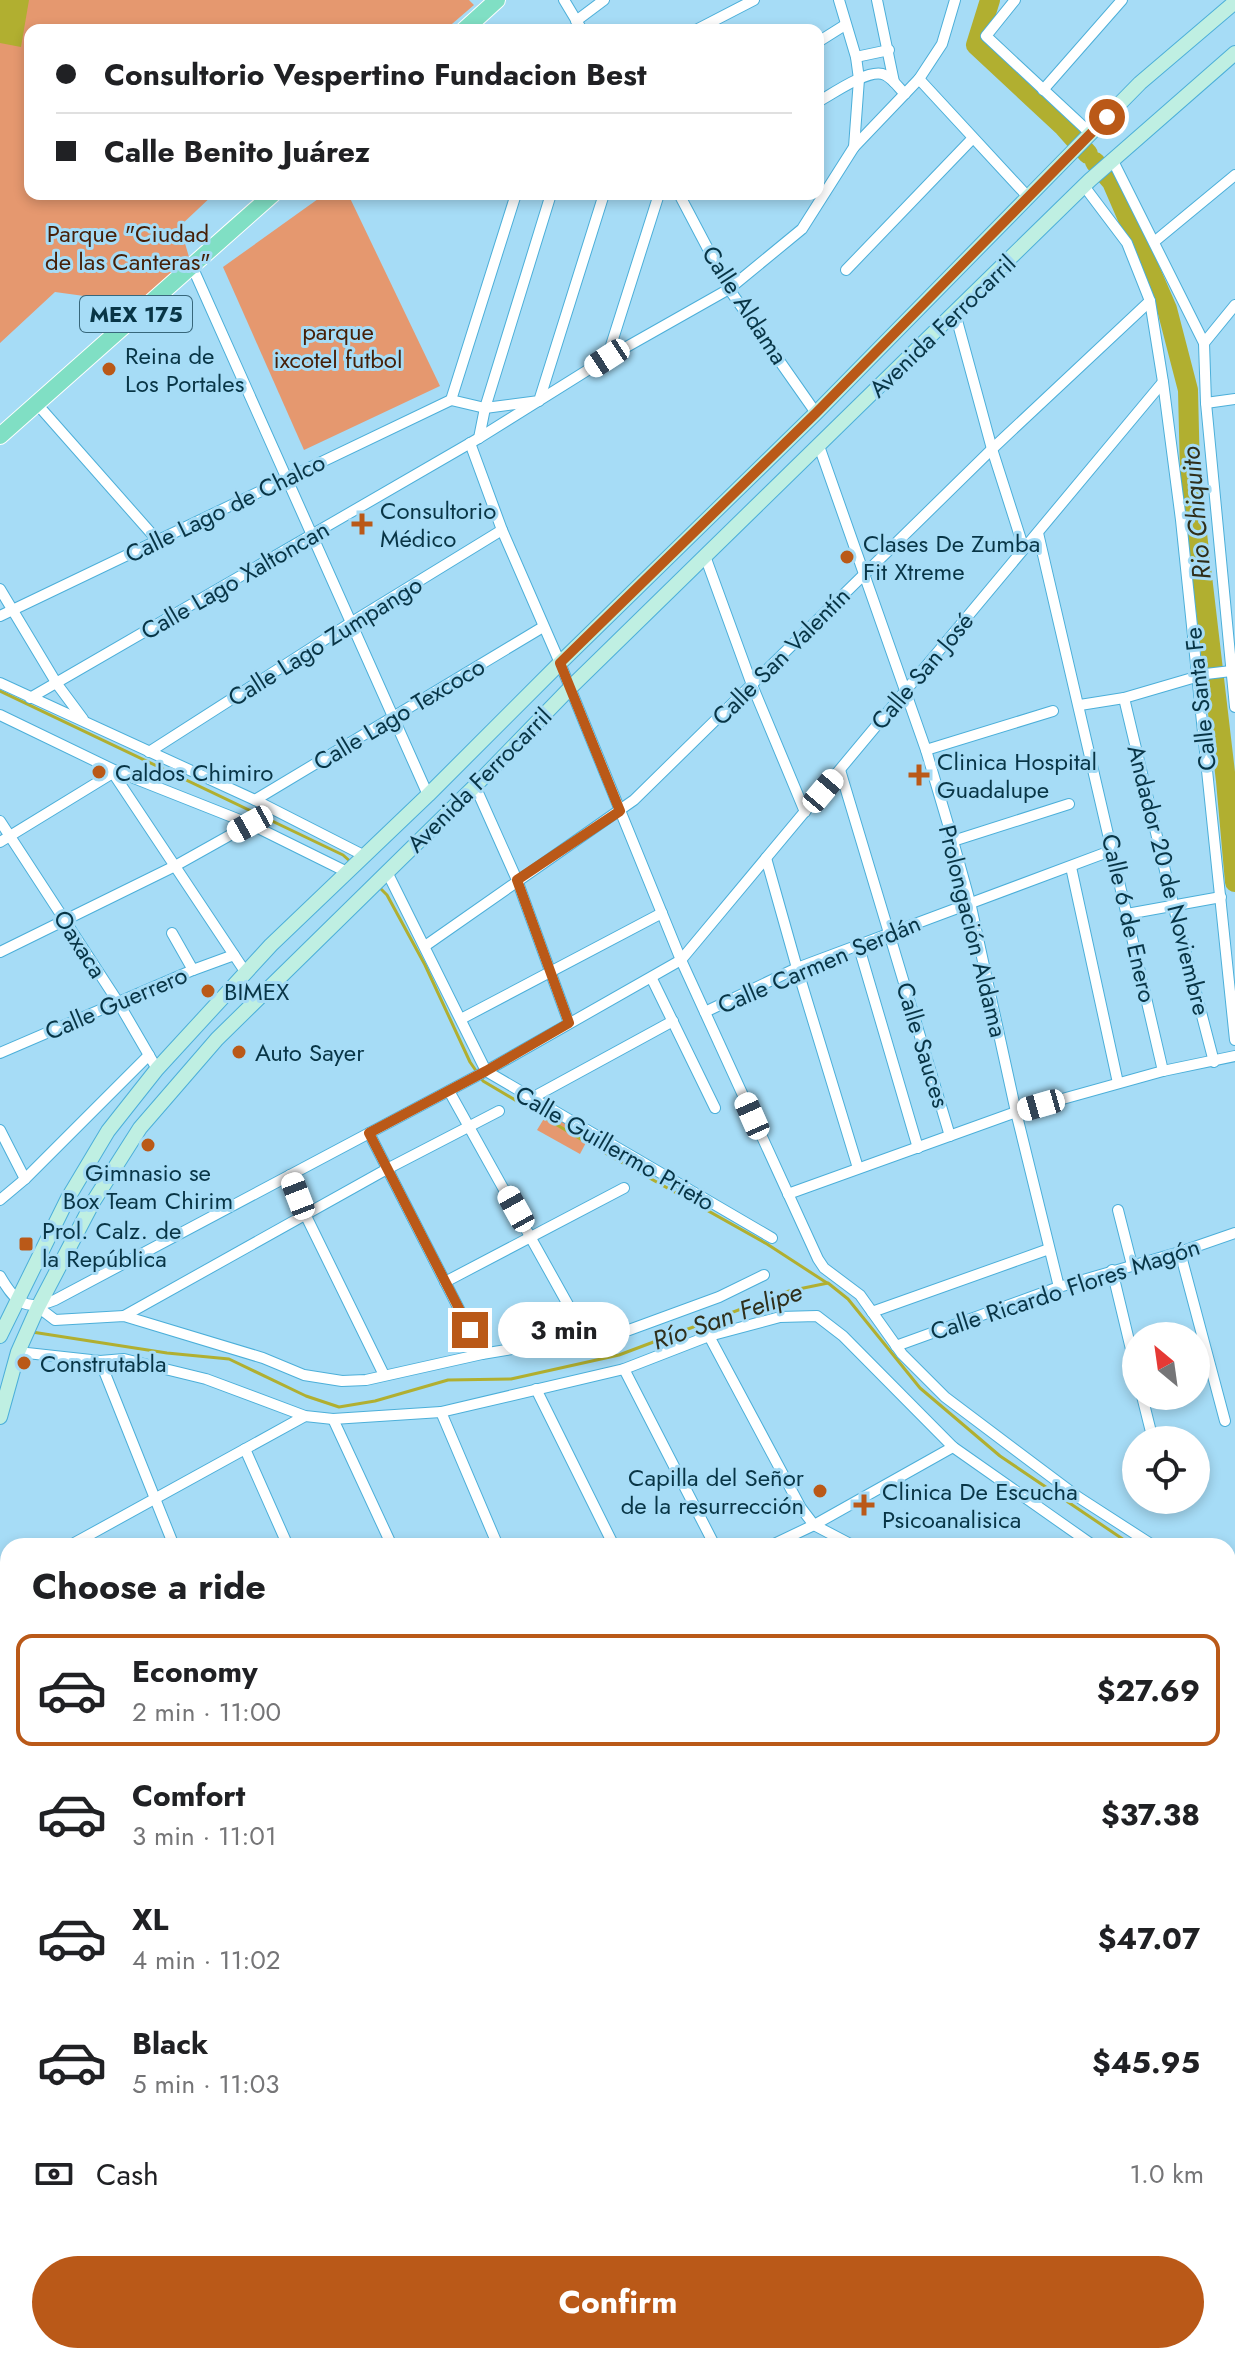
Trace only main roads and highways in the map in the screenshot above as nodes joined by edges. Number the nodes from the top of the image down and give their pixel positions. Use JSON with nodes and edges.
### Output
{"nodes":[{"id":1,"x":497,"y":0,"type":"edge"},
{"id":2,"x":1235,"y":2,"type":"edge"},
{"id":3,"x":471,"y":24,"type":"edge"},
{"id":4,"x":1235,"y":53,"type":"edge"},
{"id":5,"x":266,"y":200,"type":"edge"},
{"id":6,"x":975,"y":252,"type":"junction"},
{"id":7,"x":997,"y":272,"type":"junction"},
{"id":8,"x":0,"y":436,"type":"edge"},
{"id":9,"x":0,"y":1336,"type":"edge"},
{"id":10,"x":0,"y":1417,"type":"edge"}],
"edges":[{"from":1,"to":3,"type":"main road"},
{"from":2,"to":6,"type":"main road","name":"Avenida Ferrocarril"},
{"from":4,"to":7,"type":"main road","name":"Avenida Ferrocarril"},
{"from":5,"to":8,"type":"main road","number":"MEX 175"},
{"from":6,"to":7,"type":"main road"},
{"from":6,"to":9,"type":"main road","name":"Avenida Ferrocarril"},
{"from":7,"to":10,"type":"main road","name":"Avenida Ferrocarril"}]}
